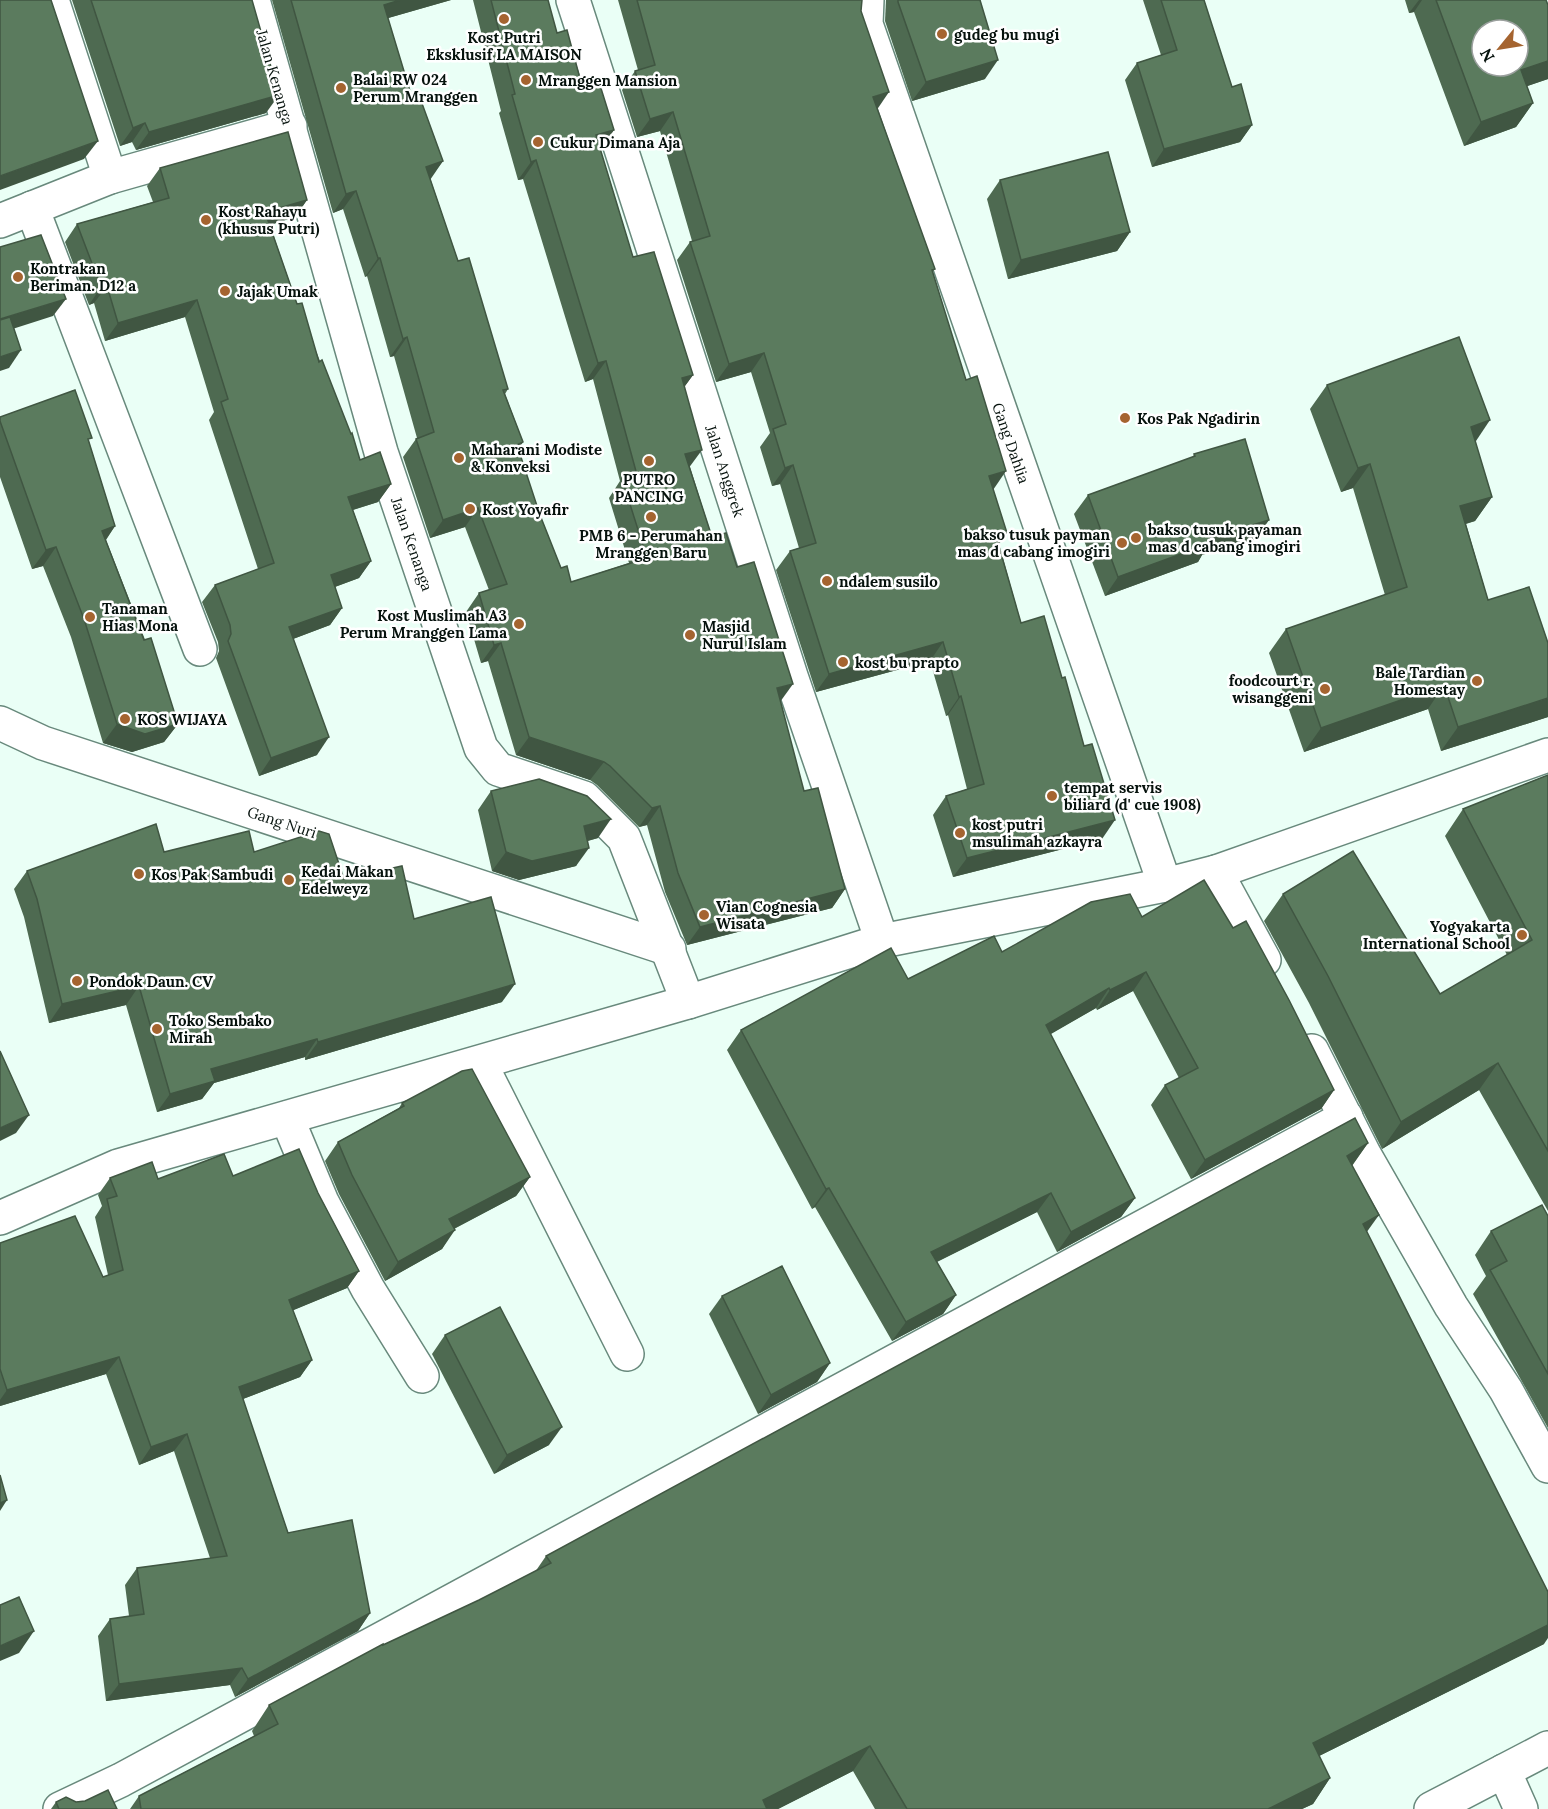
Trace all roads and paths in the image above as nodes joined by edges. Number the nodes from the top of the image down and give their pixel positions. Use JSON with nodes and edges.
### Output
{"nodes":[{"id":1,"x":52,"y":0,"type":"edge"},
{"id":2,"x":253,"y":0,"type":"edge"},
{"id":3,"x":573,"y":0,"type":"edge"},
{"id":4,"x":867,"y":0,"type":"edge"},
{"id":5,"x":290,"y":126,"type":"junction"},
{"id":6,"x":110,"y":177,"type":"junction"},
{"id":7,"x":32,"y":208,"type":"junction"},
{"id":8,"x":0,"y":221,"type":"edge"},
{"id":9,"x":200,"y":648,"type":"dead end"},
{"id":10,"x":0,"y":723,"type":"edge"},
{"id":11,"x":1548,"y":755,"type":"edge"},
{"id":12,"x":1216,"y":872,"type":"junction"},
{"id":13,"x":1165,"y":885,"type":"junction"},
{"id":14,"x":882,"y":941,"type":"junction"},
{"id":15,"x":669,"y":949,"type":"junction"},
{"id":16,"x":1276,"y":981,"type":"edge"},
{"id":17,"x":688,"y":1002,"type":"junction"},
{"id":18,"x":1297,"y":1022,"type":"edge"},
{"id":19,"x":480,"y":1063,"type":"junction"},
{"id":20,"x":1346,"y":1117,"type":"junction"},
{"id":21,"x":287,"y":1118,"type":"junction"},
{"id":22,"x":0,"y":1218,"type":"edge"},
{"id":23,"x":627,"y":1354,"type":"dead end"},
{"id":24,"x":422,"y":1376,"type":"dead end"},
{"id":25,"x":1548,"y":1466,"type":"edge"},
{"id":26,"x":1548,"y":1748,"type":"edge"},
{"id":27,"x":1504,"y":1771,"type":"junction"},
{"id":28,"x":60,"y":1809,"type":"edge"},
{"id":29,"x":1431,"y":1809,"type":"edge"},
{"id":30,"x":1521,"y":1809,"type":"edge"}],
"edges":[{"from":1,"to":6,"type":"street"},
{"from":2,"to":5,"type":"street","name":"Jalan Kenanga"},
{"from":3,"to":14,"type":"street","name":"Jalan Anggrek"},
{"from":4,"to":13,"type":"street","name":"Gang Dahlia"},
{"from":5,"to":6,"type":"street"},
{"from":5,"to":15,"type":"street","name":"Jalan Kenanga"},
{"from":6,"to":7,"type":"street"},
{"from":7,"to":8,"type":"street"},
{"from":7,"to":9,"type":"street"},
{"from":10,"to":15,"type":"street","name":"Gang Nuri"},
{"from":11,"to":12,"type":"street"},
{"from":12,"to":13,"type":"street"},
{"from":12,"to":16,"type":"street"},
{"from":13,"to":14,"type":"street"},
{"from":14,"to":17,"type":"street"},
{"from":15,"to":17,"type":"street","name":"Jalan Kenanga"},
{"from":17,"to":19,"type":"street"},
{"from":18,"to":20,"type":"street"},
{"from":19,"to":21,"type":"street"},
{"from":19,"to":23,"type":"street"},
{"from":20,"to":25,"type":"street"},
{"from":20,"to":28,"type":"street"},
{"from":21,"to":22,"type":"street"},
{"from":21,"to":24,"type":"street"},
{"from":26,"to":27,"type":"street"},
{"from":27,"to":29,"type":"street"},
{"from":27,"to":30,"type":"street"}]}
